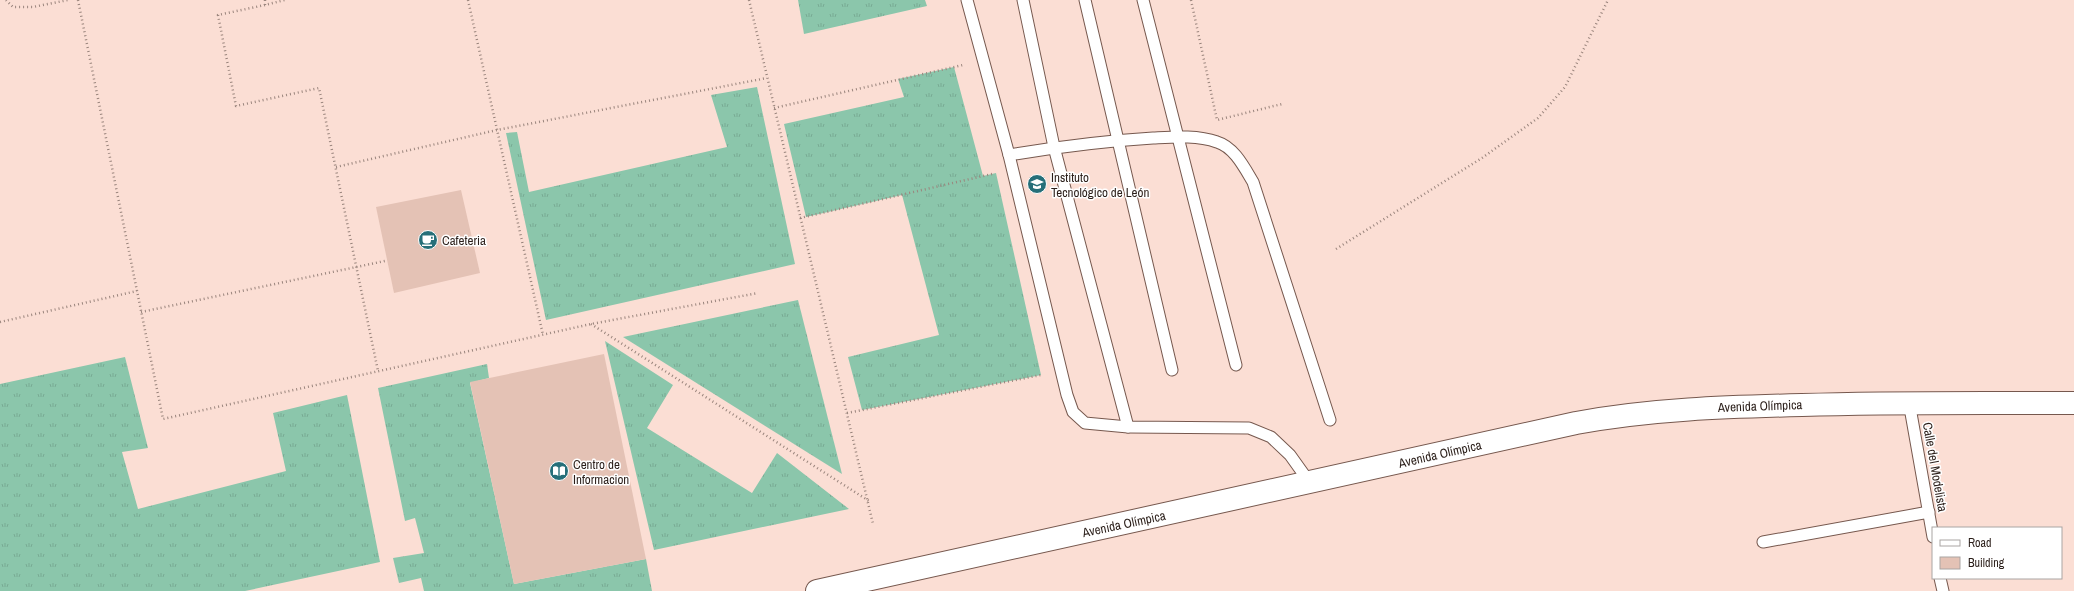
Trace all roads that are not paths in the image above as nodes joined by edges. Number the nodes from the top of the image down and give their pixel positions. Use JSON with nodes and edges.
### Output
{"nodes":[{"id":1,"x":967,"y":0,"type":"edge"},
{"id":2,"x":1023,"y":0,"type":"edge"},
{"id":3,"x":1085,"y":0,"type":"edge"},
{"id":4,"x":1143,"y":0,"type":"edge"},
{"id":5,"x":1179,"y":137,"type":"junction"},
{"id":6,"x":1117,"y":140,"type":"junction"},
{"id":7,"x":1054,"y":147,"type":"junction"},
{"id":8,"x":1009,"y":154,"type":"junction"},
{"id":9,"x":1236,"y":365,"type":"dead end"},
{"id":10,"x":1172,"y":370,"type":"dead end"},
{"id":11,"x":1909,"y":402,"type":"junction"},
{"id":12,"x":2074,"y":404,"type":"edge"},
{"id":13,"x":1330,"y":420,"type":"dead end"},
{"id":14,"x":1128,"y":427,"type":"junction"},
{"id":15,"x":1310,"y":483,"type":"junction"},
{"id":16,"x":1929,"y":512,"type":"junction"},
{"id":17,"x":1932,"y":531,"type":"edge"},
{"id":18,"x":1763,"y":542,"type":"dead end"},
{"id":19,"x":1940,"y":579,"type":"edge"},
{"id":20,"x":817,"y":591,"type":"edge"},
{"id":21,"x":1943,"y":591,"type":"edge"}],
"edges":[{"from":1,"to":8,"type":"lane"},
{"from":2,"to":7,"type":"lane"},
{"from":3,"to":6,"type":"lane"},
{"from":4,"to":5,"type":"lane"},
{"from":5,"to":6,"type":"lane"},
{"from":5,"to":9,"type":"lane"},
{"from":5,"to":13,"type":"lane"},
{"from":6,"to":7,"type":"lane"},
{"from":6,"to":10,"type":"lane"},
{"from":7,"to":8,"type":"lane"},
{"from":7,"to":14,"type":"lane"},
{"from":8,"to":14,"type":"lane"},
{"from":11,"to":12,"type":"street","name":"Avenida Olímpica"},
{"from":11,"to":15,"type":"street","name":"Avenida Olímpica"},
{"from":11,"to":16,"type":"lane","name":"Calle del Modelista"},
{"from":14,"to":15,"type":"lane"},
{"from":15,"to":20,"type":"street","name":"Avenida Olímpica"},
{"from":16,"to":17,"type":"lane","name":"Calle del Modelista"},
{"from":16,"to":18,"type":"lane"},
{"from":19,"to":21,"type":"lane"}]}
